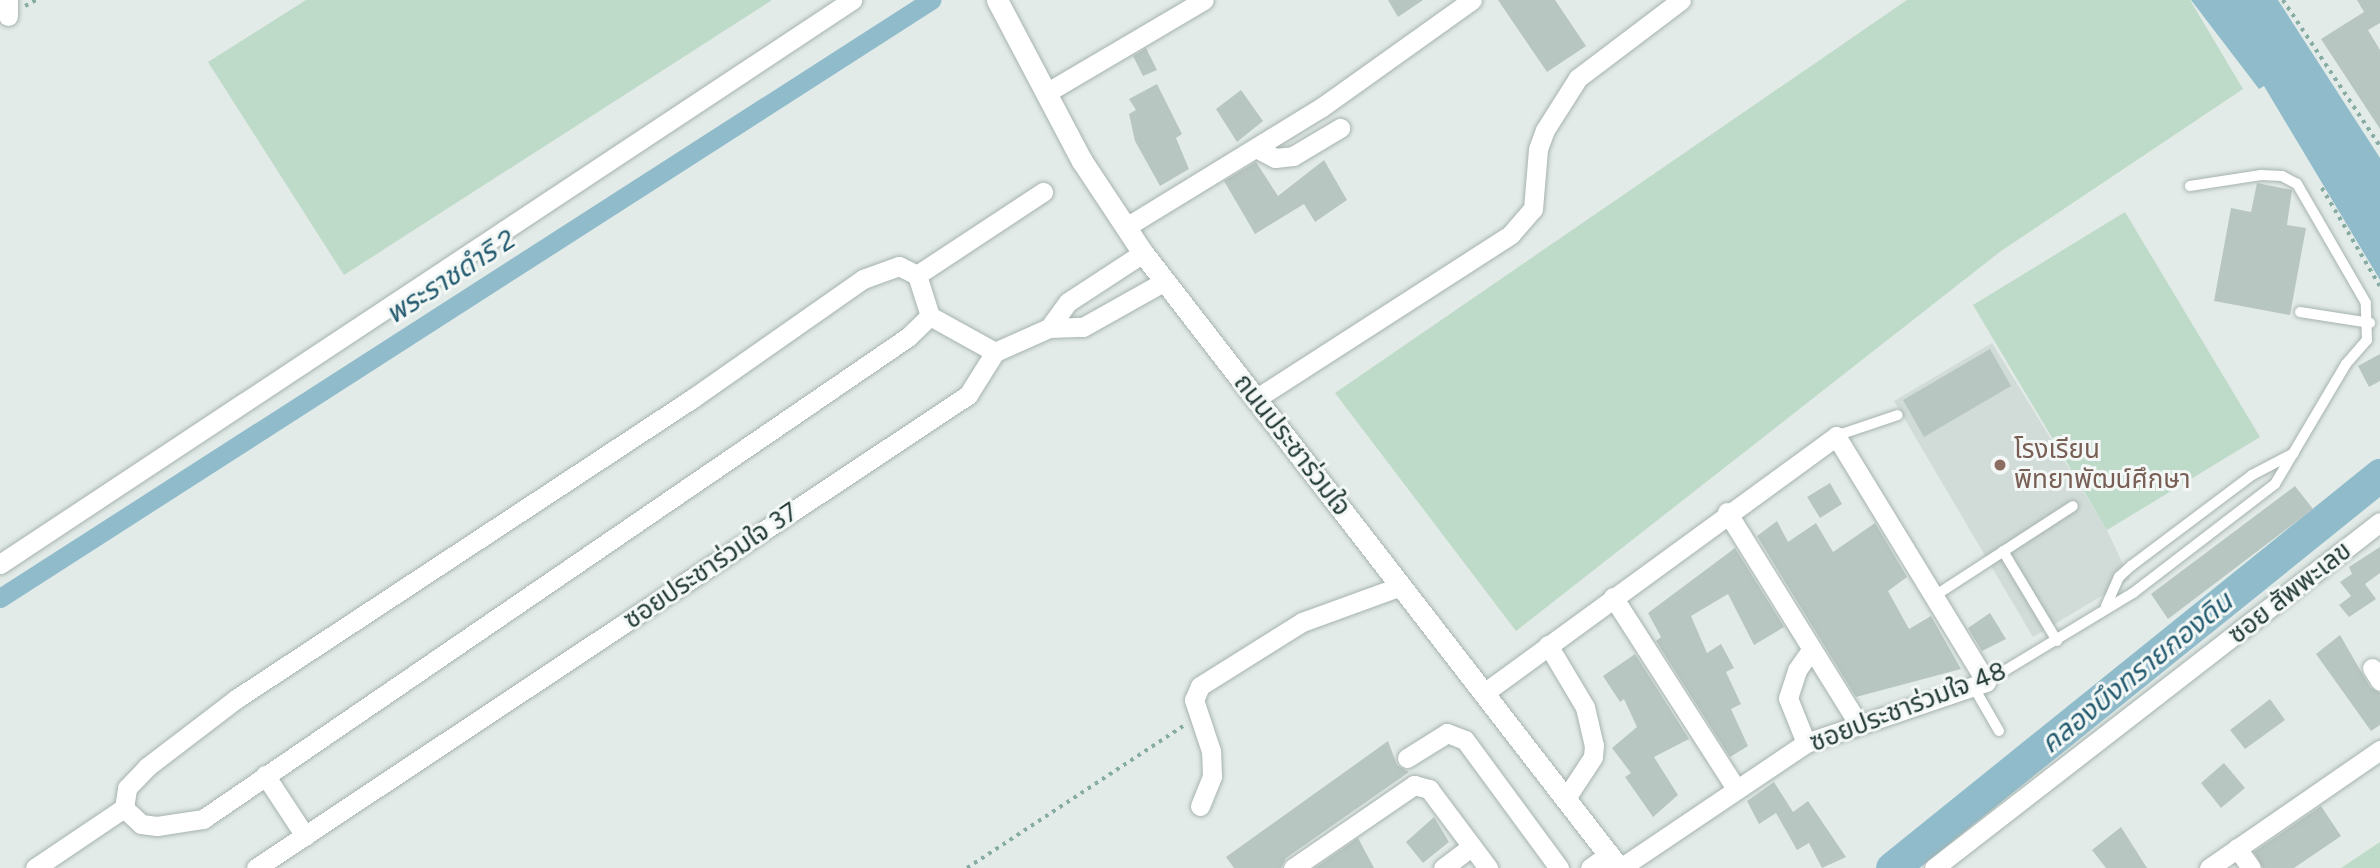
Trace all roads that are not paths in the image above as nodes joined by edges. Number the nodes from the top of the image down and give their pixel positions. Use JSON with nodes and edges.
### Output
{"nodes":[{"id":1,"x":852,"y":0,"type":"edge"},
{"id":2,"x":997,"y":0,"type":"edge"},
{"id":3,"x":1204,"y":0,"type":"edge"},
{"id":4,"x":1472,"y":0,"type":"edge"},
{"id":5,"x":1681,"y":0,"type":"edge"},
{"id":6,"x":1046,"y":93,"type":"junction"},
{"id":7,"x":1340,"y":128,"type":"dead end"},
{"id":8,"x":1258,"y":149,"type":"junction"},
{"id":9,"x":2190,"y":186,"type":"dead end"},
{"id":10,"x":1043,"y":192,"type":"dead end"},
{"id":11,"x":1126,"y":227,"type":"junction"},
{"id":12,"x":1143,"y":253,"type":"junction"},
{"id":13,"x":917,"y":275,"type":"junction"},
{"id":14,"x":1165,"y":281,"type":"junction"},
{"id":15,"x":2300,"y":312,"type":"dead end"},
{"id":16,"x":930,"y":316,"type":"junction"},
{"id":17,"x":2370,"y":323,"type":"junction"},
{"id":18,"x":1049,"y":328,"type":"junction"},
{"id":19,"x":995,"y":352,"type":"junction"},
{"id":20,"x":1256,"y":398,"type":"junction"},
{"id":21,"x":1898,"y":415,"type":"dead end"},
{"id":22,"x":1836,"y":436,"type":"junction"},
{"id":23,"x":2298,"y":451,"type":"junction"},
{"id":24,"x":2073,"y":506,"type":"dead end"},
{"id":25,"x":1727,"y":512,"type":"junction"},
{"id":26,"x":2380,"y":523,"type":"edge"},
{"id":27,"x":2003,"y":551,"type":"junction"},
{"id":28,"x":0,"y":564,"type":"edge"},
{"id":29,"x":1401,"y":586,"type":"junction"},
{"id":30,"x":1936,"y":595,"type":"junction"},
{"id":31,"x":1613,"y":597,"type":"junction"},
{"id":32,"x":2106,"y":606,"type":"junction"},
{"id":33,"x":2057,"y":641,"type":"junction"},
{"id":34,"x":1548,"y":645,"type":"junction"},
{"id":35,"x":1811,"y":649,"type":"junction"},
{"id":36,"x":1979,"y":684,"type":"junction"},
{"id":37,"x":1484,"y":693,"type":"junction"},
{"id":38,"x":1858,"y":723,"type":"junction"},
{"id":39,"x":1999,"y":731,"type":"dead end"},
{"id":40,"x":1806,"y":743,"type":"junction"},
{"id":41,"x":2380,"y":750,"type":"edge"},
{"id":42,"x":1407,"y":758,"type":"dead end"},
{"id":43,"x":265,"y":775,"type":"junction"},
{"id":44,"x":1735,"y":787,"type":"junction"},
{"id":45,"x":1566,"y":798,"type":"junction"},
{"id":46,"x":1200,"y":806,"type":"dead end"},
{"id":47,"x":124,"y":808,"type":"junction"},
{"id":48,"x":305,"y":836,"type":"junction"},
{"id":49,"x":1472,"y":846,"type":"junction"},
{"id":50,"x":2237,"y":848,"type":"junction"},
{"id":51,"x":1616,"y":863,"type":"edge"},
{"id":52,"x":35,"y":868,"type":"edge"},
{"id":53,"x":256,"y":868,"type":"edge"},
{"id":54,"x":1293,"y":868,"type":"edge"},
{"id":55,"x":1443,"y":868,"type":"edge"},
{"id":56,"x":1488,"y":868,"type":"edge"},
{"id":57,"x":1559,"y":868,"type":"edge"},
{"id":58,"x":1590,"y":868,"type":"edge"},
{"id":59,"x":1934,"y":868,"type":"edge"},
{"id":60,"x":2209,"y":868,"type":"edge"},
{"id":61,"x":2251,"y":868,"type":"edge"}],
"edges":[{"from":1,"to":28,"type":"street"},
{"from":2,"to":6,"type":"main road","name":"ถนนประชาร่วมใจ"},
{"from":3,"to":6,"type":"street"},
{"from":4,"to":8,"type":"street"},
{"from":5,"to":20,"type":"street"},
{"from":6,"to":11,"type":"main road","name":"ถนนประชาร่วมใจ"},
{"from":7,"to":8,"type":"street"},
{"from":8,"to":11,"type":"street"},
{"from":9,"to":17,"type":"lane"},
{"from":10,"to":13,"type":"street"},
{"from":11,"to":12,"type":"main road","name":"ถนนประชาร่วมใจ"},
{"from":12,"to":14,"type":"main road","name":"ถนนประชาร่วมใจ"},
{"from":12,"to":18,"type":"street"},
{"from":13,"to":16,"type":"street"},
{"from":13,"to":47,"type":"street"},
{"from":14,"to":18,"type":"street"},
{"from":14,"to":20,"type":"main road","name":"ถนนประชาร่วมใจ"},
{"from":15,"to":17,"type":"lane"},
{"from":16,"to":19,"type":"street"},
{"from":16,"to":43,"type":"street"},
{"from":17,"to":23,"type":"lane","name":"ซอยประชาร่วมใจ 48"},
{"from":18,"to":19,"type":"street"},
{"from":19,"to":48,"type":"street","name":"ซอยประชาร่วมใจ 37"},
{"from":20,"to":29,"type":"main road","name":"ถนนประชาร่วมใจ"},
{"from":21,"to":22,"type":"lane"},
{"from":22,"to":25,"type":"street"},
{"from":22,"to":30,"type":"street"},
{"from":23,"to":32,"type":"lane","name":"ซอยประชาร่วมใจ 48"},
{"from":23,"to":32,"type":"lane"},
{"from":24,"to":27,"type":"lane"},
{"from":25,"to":31,"type":"street"},
{"from":25,"to":35,"type":"street"},
{"from":26,"to":59,"type":"street","name":"ซอย สัพพะเลข"},
{"from":27,"to":30,"type":"lane"},
{"from":27,"to":33,"type":"lane"},
{"from":29,"to":37,"type":"main road","name":"ถนนประชาร่วมใจ"},
{"from":29,"to":46,"type":"street"},
{"from":30,"to":36,"type":"street"},
{"from":31,"to":34,"type":"street"},
{"from":31,"to":44,"type":"street"},
{"from":32,"to":33,"type":"lane","name":"ซอยประชาร่วมใจ 48"},
{"from":33,"to":36,"type":"lane","name":"ซอยประชาร่วมใจ 48"},
{"from":34,"to":37,"type":"street"},
{"from":34,"to":45,"type":"street"},
{"from":35,"to":38,"type":"street"},
{"from":35,"to":40,"type":"street"},
{"from":36,"to":38,"type":"street","name":"ซอยประชาร่วมใจ 48"},
{"from":36,"to":39,"type":"lane"},
{"from":37,"to":45,"type":"main road","name":"ถนนประชาร่วมใจ"},
{"from":38,"to":40,"type":"street","name":"ซอยประชาร่วมใจ 48"},
{"from":40,"to":44,"type":"street","name":"ซอยประชาร่วมใจ 48"},
{"from":41,"to":50,"type":"street"},
{"from":42,"to":57,"type":"street"},
{"from":43,"to":47,"type":"street"},
{"from":43,"to":48,"type":"street"},
{"from":44,"to":51,"type":"street","name":"ซอยประชาร่วมใจ 48"},
{"from":45,"to":51,"type":"main road","name":"ถนนประชาร่วมใจ"},
{"from":47,"to":52,"type":"street"},
{"from":48,"to":53,"type":"street","name":"ซอยประชาร่วมใจ 37"},
{"from":49,"to":54,"type":"street"},
{"from":49,"to":55,"type":"street"},
{"from":49,"to":56,"type":"street"},
{"from":50,"to":60,"type":"street"},
{"from":50,"to":61,"type":"street"},
{"from":51,"to":58,"type":"street","name":"ซอยประชาร่วมใจ 48"}]}
